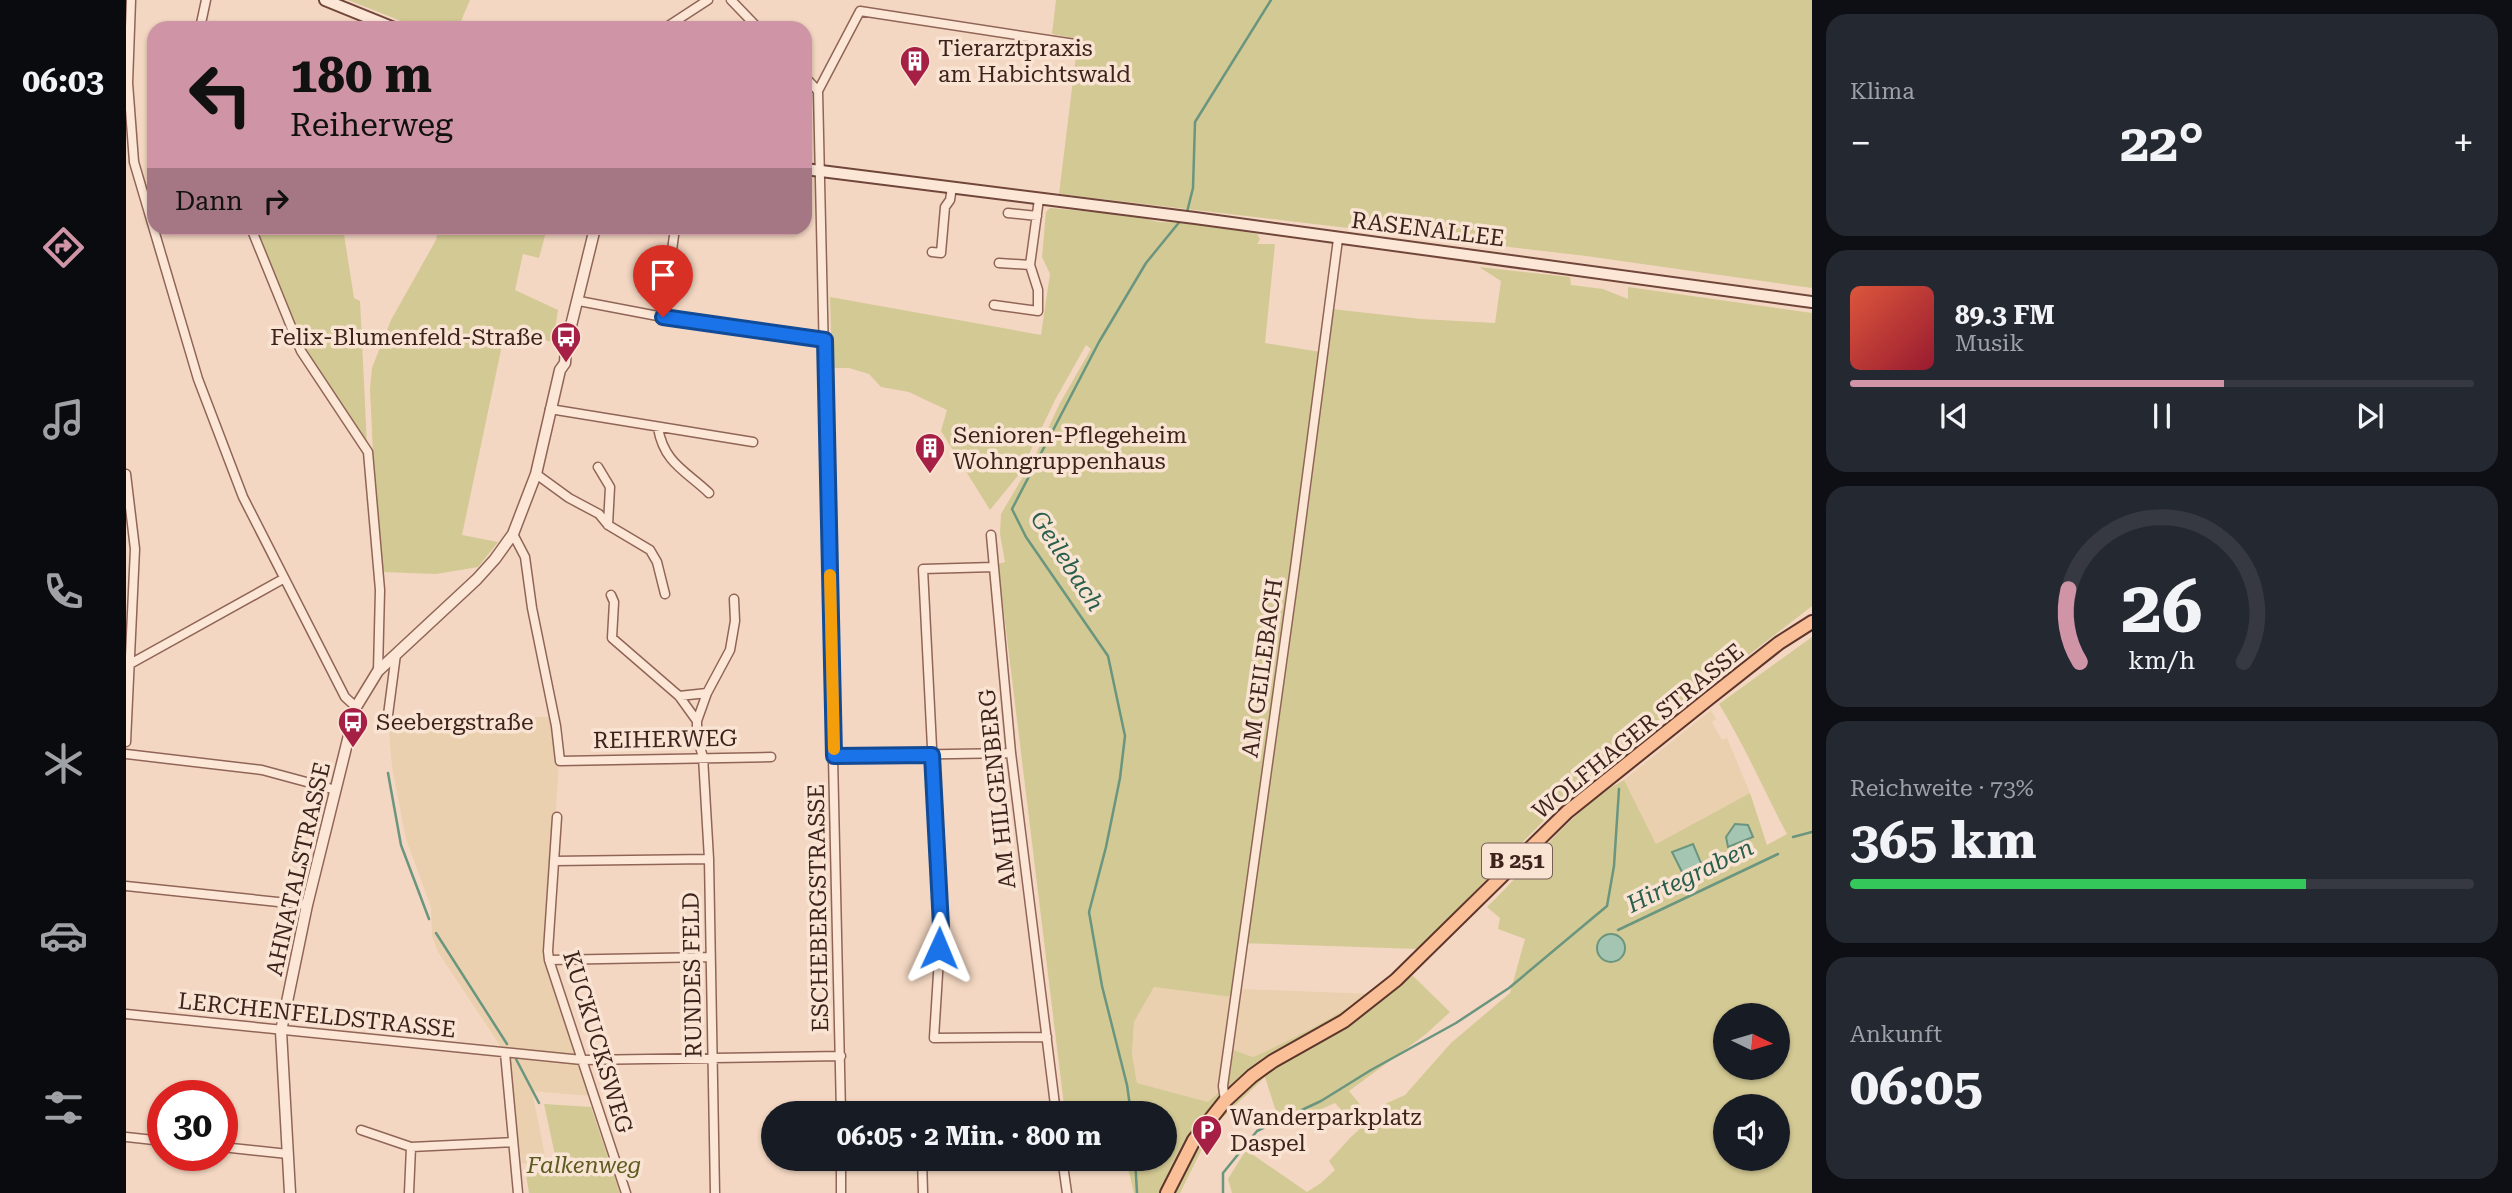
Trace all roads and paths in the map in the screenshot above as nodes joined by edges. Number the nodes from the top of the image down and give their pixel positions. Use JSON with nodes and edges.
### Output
{"nodes":[{"id":1,"x":131,"y":0,"type":"edge"},
{"id":2,"x":206,"y":0,"type":"edge"},
{"id":3,"x":326,"y":0,"type":"edge"},
{"id":4,"x":708,"y":0,"type":"edge"},
{"id":5,"x":731,"y":0,"type":"edge"},
{"id":6,"x":202,"y":21,"type":"edge"},
{"id":7,"x":377,"y":21,"type":"edge"},
{"id":8,"x":676,"y":21,"type":"edge"},
{"id":9,"x":751,"y":21,"type":"edge"},
{"id":10,"x":1074,"y":44,"type":"dead end"},
{"id":11,"x":812,"y":85,"type":"edge"},
{"id":12,"x":818,"y":91,"type":"junction"},
{"id":13,"x":812,"y":170,"type":"edge"},
{"id":14,"x":821,"y":172,"type":"junction"},
{"id":15,"x":952,"y":187,"type":"junction"},
{"id":16,"x":1040,"y":199,"type":"junction"},
{"id":17,"x":147,"y":211,"type":"edge"},
{"id":18,"x":1008,"y":213,"type":"dead end"},
{"id":19,"x":1037,"y":216,"type":"junction"},
{"id":20,"x":154,"y":235,"type":"edge"},
{"id":21,"x":254,"y":235,"type":"edge"},
{"id":22,"x":593,"y":235,"type":"edge"},
{"id":23,"x":674,"y":235,"type":"edge"},
{"id":24,"x":1338,"y":239,"type":"junction"},
{"id":25,"x":932,"y":252,"type":"dead end"},
{"id":26,"x":999,"y":263,"type":"dead end"},
{"id":27,"x":1030,"y":265,"type":"junction"},
{"id":28,"x":579,"y":300,"type":"junction"},
{"id":29,"x":1812,"y":302,"type":"edge"},
{"id":30,"x":994,"y":305,"type":"dead end"},
{"id":31,"x":663,"y":317,"type":"junction"},
{"id":32,"x":825,"y":340,"type":"junction"},
{"id":33,"x":550,"y":409,"type":"junction"},
{"id":34,"x":658,"y":428,"type":"junction"},
{"id":35,"x":753,"y":442,"type":"dead end"},
{"id":36,"x":598,"y":467,"type":"dead end"},
{"id":37,"x":126,"y":474,"type":"edge"},
{"id":38,"x":536,"y":474,"type":"junction"},
{"id":39,"x":709,"y":493,"type":"dead end"},
{"id":40,"x":608,"y":525,"type":"junction"},
{"id":41,"x":513,"y":534,"type":"junction"},
{"id":42,"x":991,"y":535,"type":"dead end"},
{"id":43,"x":994,"y":567,"type":"junction"},
{"id":44,"x":283,"y":579,"type":"junction"},
{"id":45,"x":665,"y":594,"type":"dead end"},
{"id":46,"x":611,"y":595,"type":"dead end"},
{"id":47,"x":734,"y":599,"type":"dead end"},
{"id":48,"x":1812,"y":622,"type":"edge"},
{"id":49,"x":396,"y":654,"type":"junction"},
{"id":50,"x":130,"y":664,"type":"junction"},
{"id":51,"x":378,"y":671,"type":"junction"},
{"id":52,"x":708,"y":693,"type":"junction"},
{"id":53,"x":679,"y":696,"type":"junction"},
{"id":54,"x":356,"y":707,"type":"junction"},
{"id":55,"x":388,"y":715,"type":"dead end"},
{"id":56,"x":697,"y":721,"type":"junction"},
{"id":57,"x":126,"y":742,"type":"edge"},
{"id":58,"x":1011,"y":753,"type":"junction"},
{"id":59,"x":126,"y":754,"type":"edge"},
{"id":60,"x":932,"y":755,"type":"junction"},
{"id":61,"x":834,"y":756,"type":"junction"},
{"id":62,"x":703,"y":757,"type":"junction"},
{"id":63,"x":771,"y":757,"type":"dead end"},
{"id":64,"x":336,"y":790,"type":"junction"},
{"id":65,"x":557,"y":817,"type":"dead end"},
{"id":66,"x":709,"y":859,"type":"junction"},
{"id":67,"x":554,"y":861,"type":"junction"},
{"id":68,"x":126,"y":886,"type":"edge"},
{"id":69,"x":307,"y":905,"type":"junction"},
{"id":70,"x":709,"y":957,"type":"junction"},
{"id":71,"x":549,"y":960,"type":"junction"},
{"id":72,"x":126,"y":1014,"type":"edge"},
{"id":73,"x":281,"y":1031,"type":"junction"},
{"id":74,"x":1047,"y":1037,"type":"junction"},
{"id":75,"x":505,"y":1054,"type":"junction"},
{"id":76,"x":841,"y":1056,"type":"junction"},
{"id":77,"x":713,"y":1058,"type":"junction"},
{"id":78,"x":582,"y":1060,"type":"junction"},
{"id":79,"x":841,"y":1101,"type":"edge"},
{"id":80,"x":1055,"y":1101,"type":"edge"},
{"id":81,"x":1224,"y":1101,"type":"junction"},
{"id":82,"x":360,"y":1130,"type":"dead end"},
{"id":83,"x":126,"y":1136,"type":"edge"},
{"id":84,"x":147,"y":1138,"type":"edge"},
{"id":85,"x":513,"y":1142,"type":"junction"},
{"id":86,"x":411,"y":1147,"type":"junction"},
{"id":87,"x":238,"y":1149,"type":"edge"},
{"id":88,"x":288,"y":1154,"type":"junction"},
{"id":89,"x":841,"y":1171,"type":"edge"},
{"id":90,"x":922,"y":1171,"type":"edge"},
{"id":91,"x":1064,"y":1171,"type":"edge"},
{"id":92,"x":290,"y":1193,"type":"edge"},
{"id":93,"x":409,"y":1193,"type":"edge"},
{"id":94,"x":518,"y":1193,"type":"edge"},
{"id":95,"x":626,"y":1193,"type":"edge"},
{"id":96,"x":715,"y":1193,"type":"edge"},
{"id":97,"x":841,"y":1193,"type":"edge"},
{"id":98,"x":923,"y":1193,"type":"edge"},
{"id":99,"x":1067,"y":1193,"type":"edge"},
{"id":100,"x":1167,"y":1193,"type":"edge"}],
"edges":[{"from":1,"to":17,"type":"street"},
{"from":2,"to":6,"type":"street"},
{"from":3,"to":7,"type":"main road"},
{"from":4,"to":8,"type":"street"},
{"from":5,"to":9,"type":"street"},
{"from":10,"to":12,"type":"street"},
{"from":11,"to":12,"type":"street"},
{"from":12,"to":14,"type":"street","name":"ESCHEBERGSTRASSE"},
{"from":13,"to":14,"type":"main road","name":"RASENALLEE"},
{"from":14,"to":15,"type":"main road","name":"RASENALLEE"},
{"from":14,"to":32,"type":"street","name":"ESCHEBERGSTRASSE"},
{"from":15,"to":16,"type":"main road","name":"RASENALLEE"},
{"from":15,"to":25,"type":"street"},
{"from":16,"to":19,"type":"street"},
{"from":16,"to":24,"type":"main road","name":"RASENALLEE"},
{"from":18,"to":19,"type":"street"},
{"from":19,"to":27,"type":"street"},
{"from":20,"to":44,"type":"street"},
{"from":21,"to":51,"type":"street"},
{"from":22,"to":28,"type":"street","name":"AHNATALSTRASSE"},
{"from":23,"to":31,"type":"street"},
{"from":24,"to":29,"type":"main road","name":"RASENALLEE"},
{"from":24,"to":81,"type":"street","name":"AM GEILEBACH"},
{"from":26,"to":27,"type":"street"},
{"from":27,"to":30,"type":"street"},
{"from":28,"to":31,"type":"street"},
{"from":28,"to":33,"type":"street","name":"AHNATALSTRASSE"},
{"from":31,"to":32,"type":"street"},
{"from":32,"to":61,"type":"street","name":"ESCHEBERGSTRASSE"},
{"from":33,"to":34,"type":"street"},
{"from":33,"to":38,"type":"street","name":"AHNATALSTRASSE"},
{"from":34,"to":35,"type":"street"},
{"from":34,"to":39,"type":"street"},
{"from":36,"to":40,"type":"street"},
{"from":37,"to":50,"type":"street"},
{"from":38,"to":40,"type":"street"},
{"from":38,"to":41,"type":"street","name":"AHNATALSTRASSE"},
{"from":40,"to":45,"type":"street"},
{"from":41,"to":49,"type":"street","name":"AHNATALSTRASSE"},
{"from":41,"to":62,"type":"street","name":"REIHERWEG"},
{"from":42,"to":43,"type":"street","name":"AM HILGENBERG"},
{"from":43,"to":58,"type":"street","name":"AM HILGENBERG"},
{"from":43,"to":60,"type":"street"},
{"from":44,"to":50,"type":"street"},
{"from":44,"to":54,"type":"street"},
{"from":46,"to":53,"type":"street"},
{"from":47,"to":52,"type":"street"},
{"from":48,"to":81,"type":"main road","name":"WOLFHAGER STRASSE","number":"B 251"},
{"from":49,"to":51,"type":"street","name":"AHNATALSTRASSE"},
{"from":49,"to":55,"type":"street"},
{"from":50,"to":57,"type":"street"},
{"from":51,"to":54,"type":"street","name":"AHNATALSTRASSE"},
{"from":52,"to":53,"type":"street"},
{"from":52,"to":56,"type":"street"},
{"from":53,"to":56,"type":"street"},
{"from":54,"to":64,"type":"street","name":"AHNATALSTRASSE"},
{"from":56,"to":62,"type":"street","name":"RUNDES FELD"},
{"from":58,"to":60,"type":"street"},
{"from":58,"to":74,"type":"street","name":"AM HILGENBERG"},
{"from":59,"to":64,"type":"street"},
{"from":60,"to":61,"type":"street"},
{"from":60,"to":74,"type":"street"},
{"from":61,"to":76,"type":"street","name":"ESCHEBERGSTRASSE"},
{"from":62,"to":63,"type":"street","name":"REIHERWEG"},
{"from":62,"to":66,"type":"street","name":"RUNDES FELD"},
{"from":64,"to":69,"type":"street","name":"AHNATALSTRASSE"},
{"from":65,"to":67,"type":"street","name":"KUCKUCKSWEG"},
{"from":66,"to":67,"type":"street"},
{"from":66,"to":70,"type":"street","name":"RUNDES FELD"},
{"from":67,"to":71,"type":"street","name":"KUCKUCKSWEG"},
{"from":68,"to":69,"type":"street"},
{"from":69,"to":73,"type":"street","name":"AHNATALSTRASSE"},
{"from":70,"to":71,"type":"street"},
{"from":70,"to":77,"type":"street","name":"RUNDES FELD"},
{"from":71,"to":78,"type":"street","name":"KUCKUCKSWEG"},
{"from":72,"to":73,"type":"street","name":"LERCHENFELDSTRASSE"},
{"from":73,"to":75,"type":"street","name":"LERCHENFELDSTRASSE"},
{"from":73,"to":88,"type":"street","name":"AHNATALSTRASSE"},
{"from":74,"to":80,"type":"street","name":"AM HILGENBERG"},
{"from":75,"to":78,"type":"street","name":"LERCHENFELDSTRASSE"},
{"from":75,"to":85,"type":"street"},
{"from":76,"to":77,"type":"street","name":"LERCHENFELDSTRASSE"},
{"from":76,"to":79,"type":"street","name":"ESCHEBERGSTRASSE"},
{"from":77,"to":78,"type":"street","name":"LERCHENFELDSTRASSE"},
{"from":77,"to":96,"type":"street","name":"RUNDES FELD"},
{"from":78,"to":95,"type":"street","name":"KUCKUCKSWEG"},
{"from":81,"to":100,"type":"main road","name":"WOLFHAGER STRASSE","number":"B 251"},
{"from":82,"to":86,"type":"street"},
{"from":83,"to":84,"type":"street"},
{"from":85,"to":86,"type":"street"},
{"from":85,"to":94,"type":"street"},
{"from":86,"to":93,"type":"street"},
{"from":87,"to":88,"type":"street"},
{"from":88,"to":92,"type":"street","name":"AHNATALSTRASSE"},
{"from":89,"to":97,"type":"street"},
{"from":90,"to":98,"type":"street"},
{"from":91,"to":99,"type":"street"}]}
